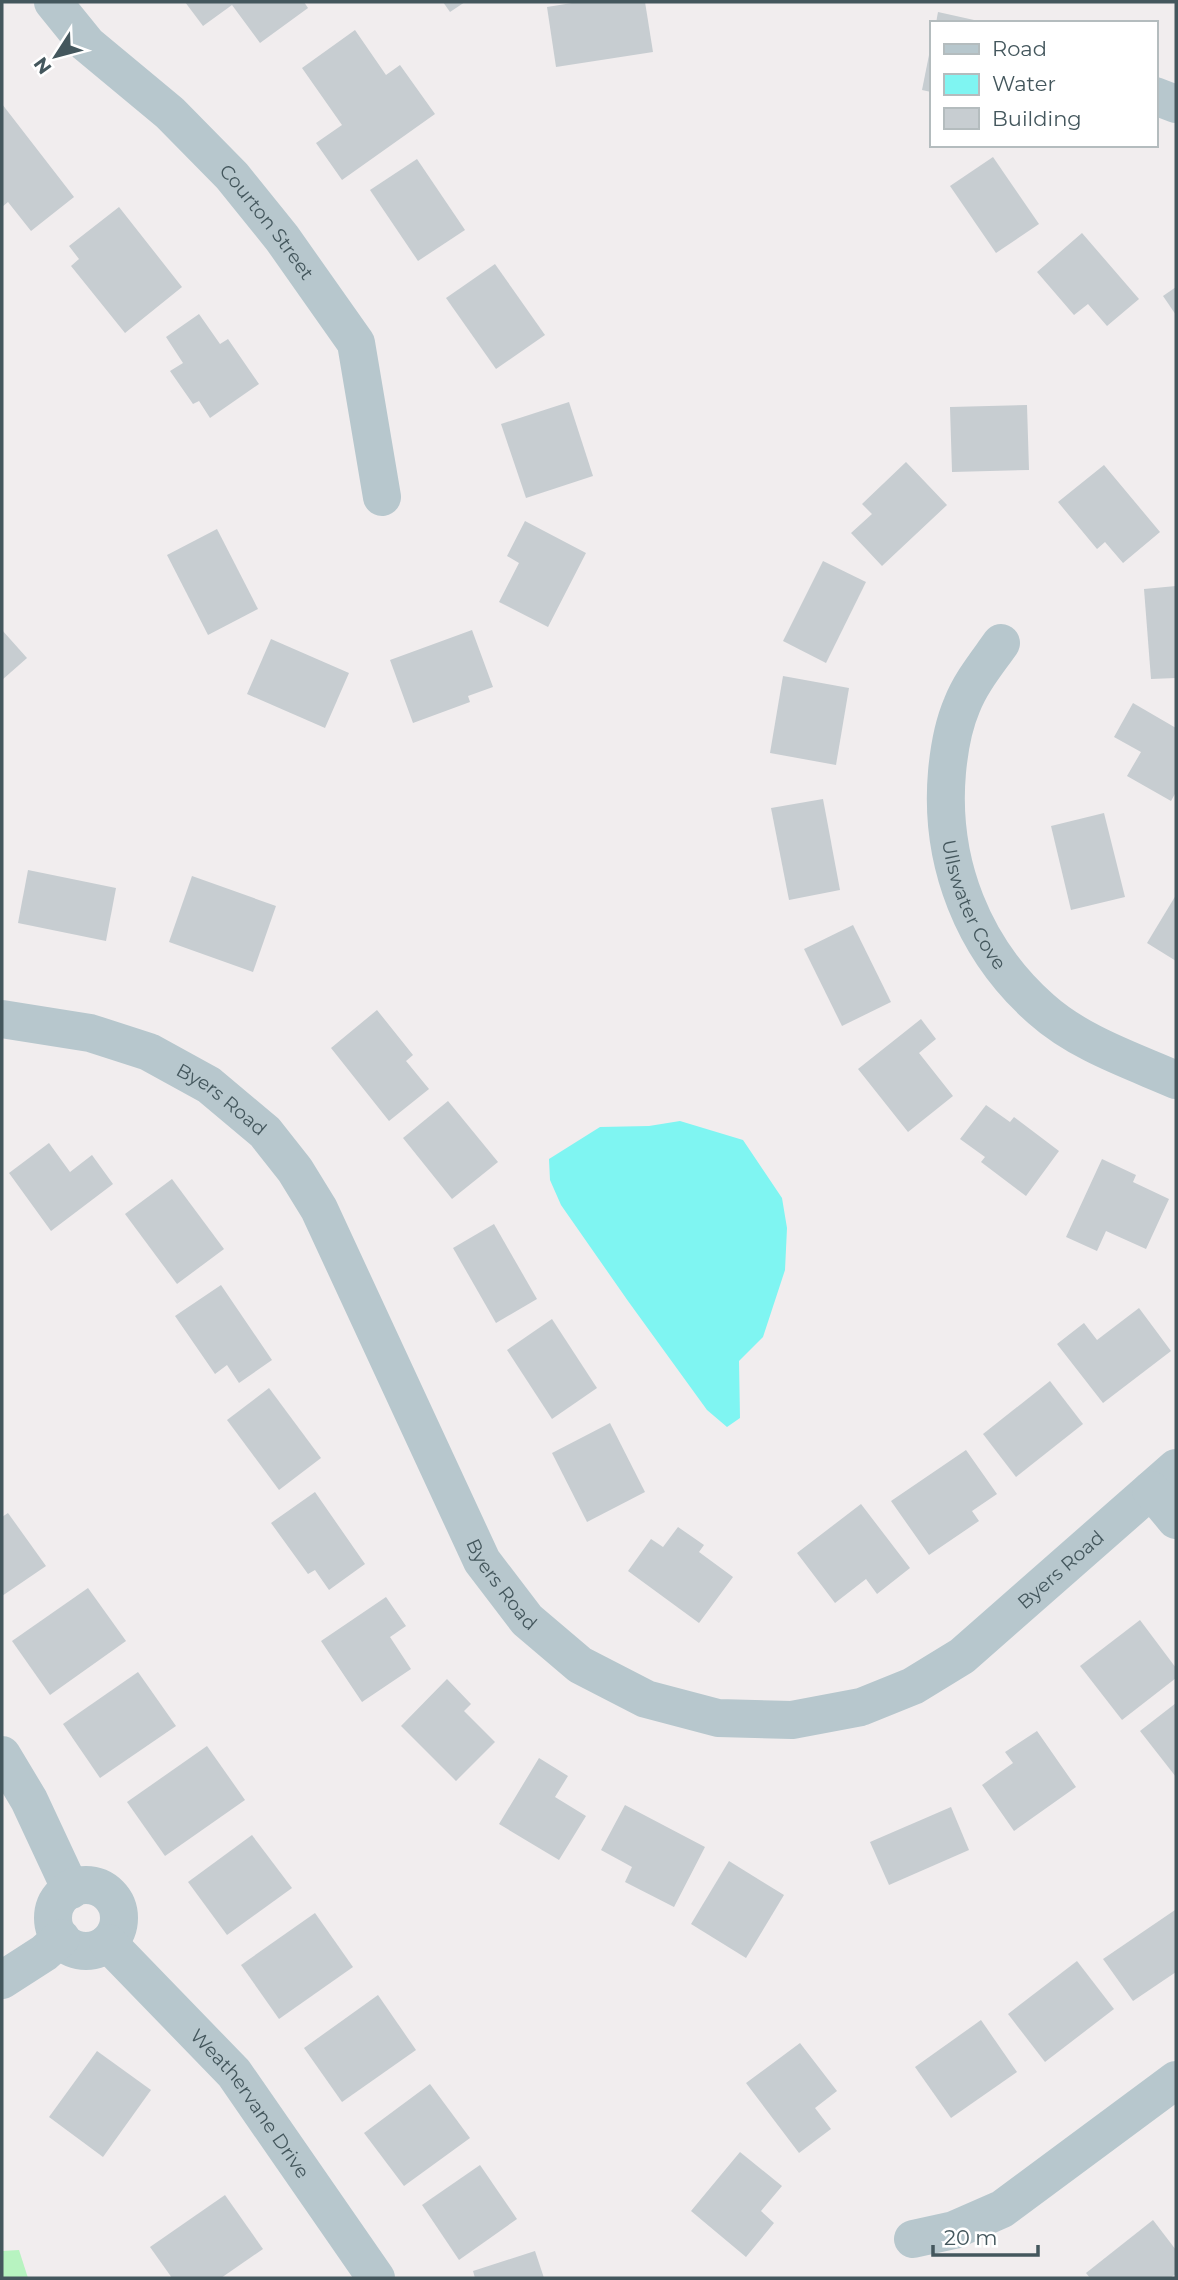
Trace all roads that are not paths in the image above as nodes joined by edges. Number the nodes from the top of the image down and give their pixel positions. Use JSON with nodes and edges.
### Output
{"nodes":[{"id":1,"x":53,"y":2,"type":"edge"},
{"id":2,"x":1157,"y":97,"type":"edge"},
{"id":3,"x":1176,"y":104,"type":"edge"},
{"id":4,"x":382,"y":497,"type":"dead end"},
{"id":5,"x":1001,"y":642,"type":"dead end"},
{"id":6,"x":2,"y":1019,"type":"edge"},
{"id":7,"x":1176,"y":1080,"type":"edge"},
{"id":8,"x":1164,"y":1479,"type":"edge"},
{"id":9,"x":1176,"y":1520,"type":"edge"},
{"id":10,"x":2,"y":1755,"type":"edge"},
{"id":11,"x":71,"y":1890,"type":"junction"},
{"id":12,"x":61,"y":1938,"type":"junction"},
{"id":13,"x":108,"y":1943,"type":"junction"},
{"id":14,"x":2,"y":1980,"type":"edge"},
{"id":15,"x":1176,"y":2080,"type":"edge"},
{"id":16,"x":913,"y":2239,"type":"dead end"},
{"id":17,"x":376,"y":2278,"type":"edge"}],
"edges":[{"from":1,"to":4,"type":"street","name":"Courton Street"},
{"from":2,"to":3,"type":"street"},
{"from":5,"to":7,"type":"street","name":"Ullswater Cove"},
{"from":6,"to":8,"type":"street","name":"Byers Road"},
{"from":8,"to":9,"type":"street"},
{"from":10,"to":11,"type":"street"},
{"from":11,"to":12,"type":"street"},
{"from":11,"to":13,"type":"street"},
{"from":12,"to":13,"type":"street"},
{"from":12,"to":14,"type":"street"},
{"from":13,"to":17,"type":"street","name":"Weathervane Drive"},
{"from":15,"to":16,"type":"street"}]}
